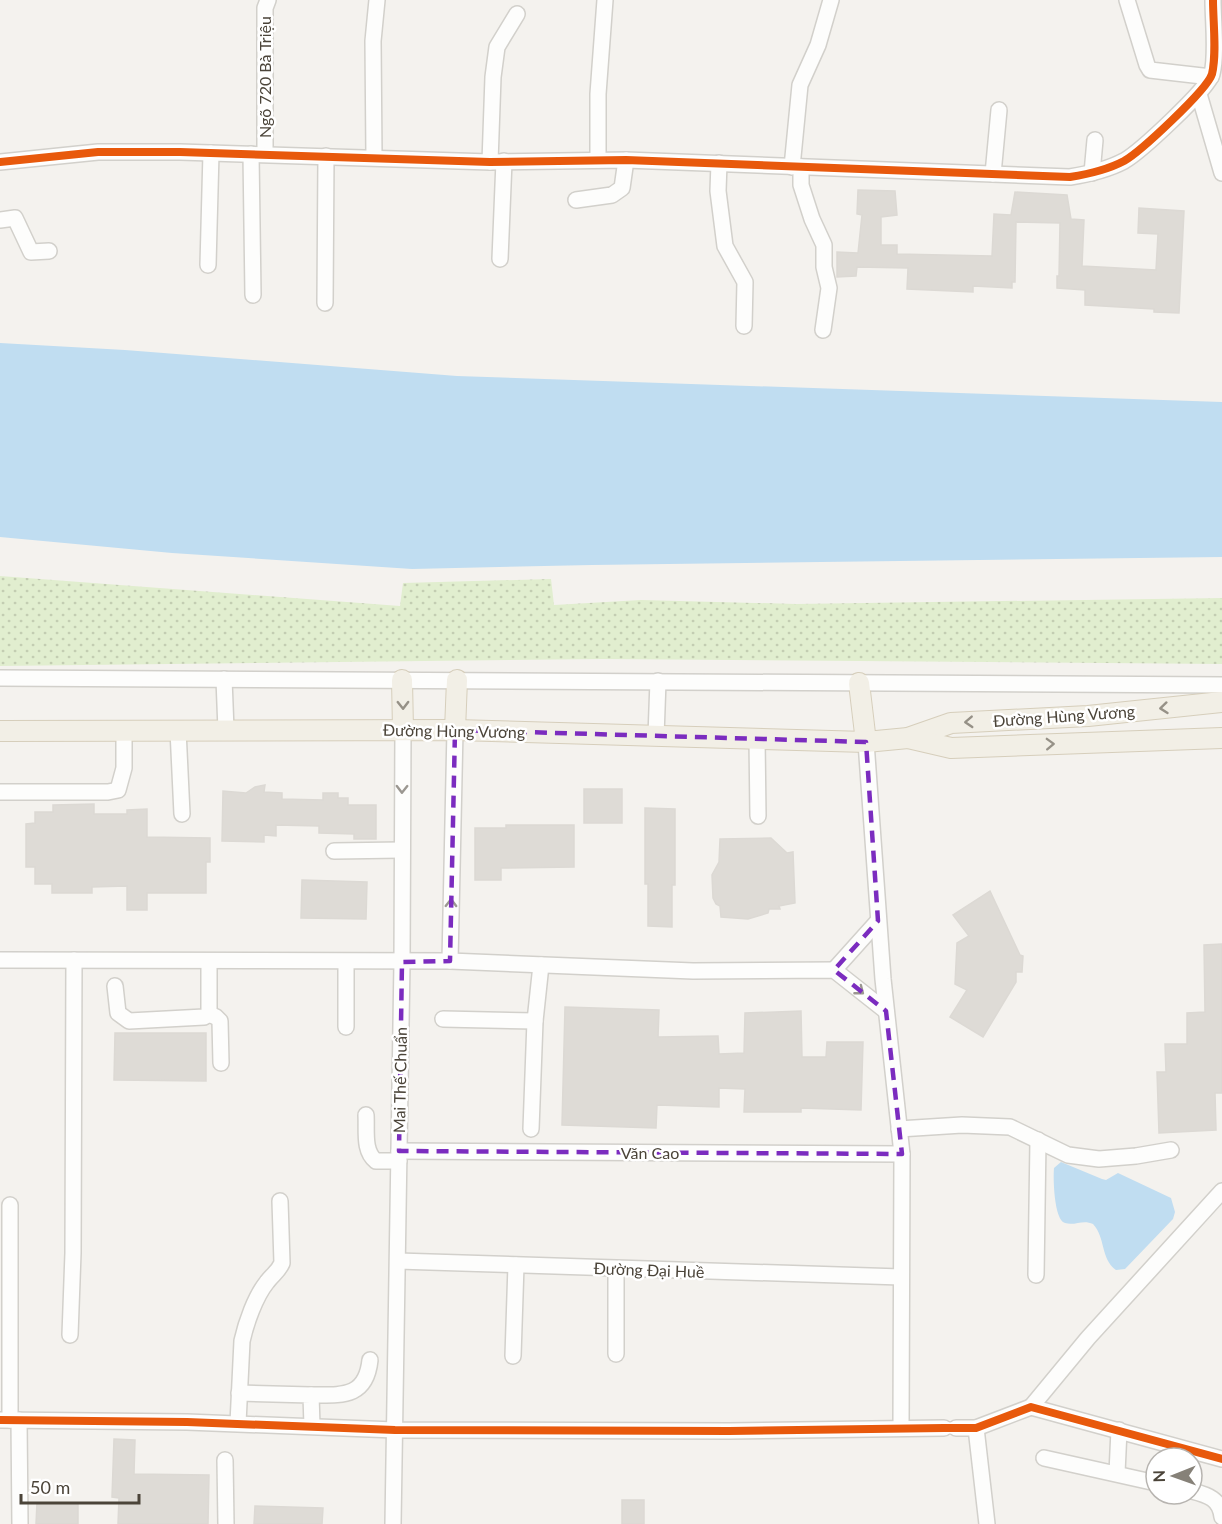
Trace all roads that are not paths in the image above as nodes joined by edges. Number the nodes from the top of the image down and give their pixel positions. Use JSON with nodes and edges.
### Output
{"nodes":[{"id":1,"x":268,"y":0,"type":"edge"},
{"id":2,"x":377,"y":0,"type":"edge"},
{"id":3,"x":605,"y":0,"type":"edge"},
{"id":4,"x":831,"y":0,"type":"edge"},
{"id":5,"x":1127,"y":0,"type":"edge"},
{"id":6,"x":1213,"y":0,"type":"edge"},
{"id":7,"x":517,"y":14,"type":"dead end"},
{"id":8,"x":1211,"y":77,"type":"junction"},
{"id":9,"x":1199,"y":94,"type":"junction"},
{"id":10,"x":999,"y":110,"type":"dead end"},
{"id":11,"x":1095,"y":140,"type":"dead end"},
{"id":12,"x":211,"y":153,"type":"junction"},
{"id":13,"x":258,"y":154,"type":"junction"},
{"id":14,"x":326,"y":156,"type":"junction"},
{"id":15,"x":374,"y":157,"type":"junction"},
{"id":16,"x":598,"y":160,"type":"junction"},
{"id":17,"x":626,"y":160,"type":"junction"},
{"id":18,"x":0,"y":162,"type":"edge"},
{"id":19,"x":497,"y":162,"type":"junction"},
{"id":20,"x":719,"y":163,"type":"junction"},
{"id":21,"x":797,"y":167,"type":"junction"},
{"id":22,"x":1092,"y":173,"type":"junction"},
{"id":23,"x":1222,"y":173,"type":"edge"},
{"id":24,"x":993,"y":174,"type":"junction"},
{"id":25,"x":576,"y":200,"type":"dead end"},
{"id":26,"x":0,"y":220,"type":"edge"},
{"id":27,"x":49,"y":251,"type":"dead end"},
{"id":28,"x":500,"y":259,"type":"dead end"},
{"id":29,"x":208,"y":265,"type":"dead end"},
{"id":30,"x":253,"y":295,"type":"dead end"},
{"id":31,"x":325,"y":303,"type":"dead end"},
{"id":32,"x":744,"y":326,"type":"dead end"},
{"id":33,"x":823,"y":330,"type":"dead end"},
{"id":34,"x":0,"y":678,"type":"edge"},
{"id":35,"x":224,"y":679,"type":"junction"},
{"id":36,"x":402,"y":680,"type":"junction"},
{"id":37,"x":457,"y":680,"type":"junction"},
{"id":38,"x":658,"y":681,"type":"junction"},
{"id":39,"x":859,"y":683,"type":"junction"},
{"id":40,"x":1222,"y":685,"type":"edge"},
{"id":41,"x":1222,"y":702,"type":"edge"},
{"id":42,"x":0,"y":730,"type":"edge"},
{"id":43,"x":124,"y":730,"type":"junction"},
{"id":44,"x":178,"y":730,"type":"junction"},
{"id":45,"x":226,"y":730,"type":"junction"},
{"id":46,"x":403,"y":730,"type":"junction"},
{"id":47,"x":455,"y":730,"type":"junction"},
{"id":48,"x":656,"y":736,"type":"junction"},
{"id":49,"x":908,"y":738,"type":"junction"},
{"id":50,"x":1222,"y":738,"type":"edge"},
{"id":51,"x":757,"y":739,"type":"junction"},
{"id":52,"x":866,"y":742,"type":"junction"},
{"id":53,"x":0,"y":792,"type":"edge"},
{"id":54,"x":182,"y":814,"type":"dead end"},
{"id":55,"x":758,"y":816,"type":"dead end"},
{"id":56,"x":401,"y":850,"type":"junction"},
{"id":57,"x":334,"y":851,"type":"dead end"},
{"id":58,"x":878,"y":921,"type":"junction"},
{"id":59,"x":0,"y":960,"type":"edge"},
{"id":60,"x":74,"y":960,"type":"junction"},
{"id":61,"x":209,"y":961,"type":"junction"},
{"id":62,"x":450,"y":961,"type":"junction"},
{"id":63,"x":346,"y":962,"type":"junction"},
{"id":64,"x":402,"y":962,"type":"junction"},
{"id":65,"x":541,"y":965,"type":"junction"},
{"id":66,"x":834,"y":970,"type":"junction"},
{"id":67,"x":115,"y":986,"type":"dead end"},
{"id":68,"x":886,"y":1011,"type":"junction"},
{"id":69,"x":208,"y":1014,"type":"junction"},
{"id":70,"x":443,"y":1019,"type":"dead end"},
{"id":71,"x":536,"y":1021,"type":"junction"},
{"id":72,"x":346,"y":1027,"type":"dead end"},
{"id":73,"x":221,"y":1063,"type":"dead end"},
{"id":74,"x":366,"y":1115,"type":"dead end"},
{"id":75,"x":531,"y":1129,"type":"dead end"},
{"id":76,"x":899,"y":1130,"type":"junction"},
{"id":77,"x":1038,"y":1140,"type":"junction"},
{"id":78,"x":1171,"y":1150,"type":"dead end"},
{"id":79,"x":902,"y":1154,"type":"junction"},
{"id":80,"x":399,"y":1156,"type":"junction"},
{"id":81,"x":1222,"y":1191,"type":"edge"},
{"id":82,"x":280,"y":1201,"type":"dead end"},
{"id":83,"x":10,"y":1205,"type":"dead end"},
{"id":84,"x":398,"y":1261,"type":"junction"},
{"id":85,"x":516,"y":1265,"type":"junction"},
{"id":86,"x":616,"y":1269,"type":"junction"},
{"id":87,"x":1036,"y":1275,"type":"dead end"},
{"id":88,"x":901,"y":1277,"type":"junction"},
{"id":89,"x":70,"y":1335,"type":"dead end"},
{"id":90,"x":616,"y":1354,"type":"dead end"},
{"id":91,"x":513,"y":1356,"type":"dead end"},
{"id":92,"x":370,"y":1360,"type":"dead end"},
{"id":93,"x":239,"y":1393,"type":"junction"},
{"id":94,"x":311,"y":1395,"type":"junction"},
{"id":95,"x":1031,"y":1407,"type":"junction"},
{"id":96,"x":10,"y":1420,"type":"edge"},
{"id":97,"x":238,"y":1423,"type":"junction"},
{"id":98,"x":312,"y":1426,"type":"junction"},
{"id":99,"x":901,"y":1427,"type":"junction"},
{"id":100,"x":976,"y":1428,"type":"junction"},
{"id":101,"x":395,"y":1430,"type":"junction"},
{"id":102,"x":1119,"y":1430,"type":"junction"},
{"id":103,"x":1044,"y":1458,"type":"dead end"},
{"id":104,"x":1222,"y":1459,"type":"edge"},
{"id":105,"x":225,"y":1460,"type":"dead end"},
{"id":106,"x":1117,"y":1473,"type":"junction"},
{"id":107,"x":1144,"y":1480,"type":"edge"},
{"id":108,"x":1204,"y":1494,"type":"edge"},
{"id":109,"x":1222,"y":1517,"type":"edge"},
{"id":110,"x":20,"y":1524,"type":"edge"},
{"id":111,"x":226,"y":1524,"type":"edge"},
{"id":112,"x":393,"y":1524,"type":"edge"},
{"id":113,"x":987,"y":1524,"type":"edge"},
{"id":114,"x":1221,"y":1524,"type":"edge"}],
"edges":[{"from":1,"to":13,"type":"street","name":"Ngõ 720 Bà Triệu"},
{"from":2,"to":15,"type":"street"},
{"from":3,"to":16,"type":"street"},
{"from":4,"to":21,"type":"street"},
{"from":5,"to":8,"type":"street"},
{"from":6,"to":8,"type":"street"},
{"from":7,"to":19,"type":"street"},
{"from":8,"to":9,"type":"street"},
{"from":9,"to":22,"type":"street"},
{"from":9,"to":23,"type":"street"},
{"from":10,"to":24,"type":"street"},
{"from":11,"to":22,"type":"street"},
{"from":12,"to":13,"type":"street"},
{"from":12,"to":18,"type":"street"},
{"from":12,"to":29,"type":"street"},
{"from":13,"to":14,"type":"street"},
{"from":13,"to":30,"type":"street","name":"Ngõ 720 Bà Triệu"},
{"from":14,"to":15,"type":"street"},
{"from":14,"to":31,"type":"street"},
{"from":15,"to":19,"type":"street"},
{"from":16,"to":17,"type":"street"},
{"from":16,"to":19,"type":"street"},
{"from":17,"to":20,"type":"street"},
{"from":17,"to":25,"type":"street"},
{"from":19,"to":28,"type":"street"},
{"from":20,"to":21,"type":"street"},
{"from":20,"to":32,"type":"street"},
{"from":21,"to":24,"type":"street"},
{"from":21,"to":33,"type":"street"},
{"from":22,"to":24,"type":"street"},
{"from":26,"to":27,"type":"street"},
{"from":34,"to":35,"type":"street"},
{"from":35,"to":36,"type":"street"},
{"from":35,"to":45,"type":"street"},
{"from":36,"to":37,"type":"street"},
{"from":36,"to":46,"type":"main road","one_way":true},
{"from":37,"to":38,"type":"street"},
{"from":37,"to":47,"type":"main road"},
{"from":38,"to":39,"type":"street"},
{"from":38,"to":48,"type":"street"},
{"from":39,"to":40,"type":"street"},
{"from":39,"to":52,"type":"main road"},
{"from":41,"to":49,"type":"main road","name":"Đường Hùng Vương","one_way":true},
{"from":42,"to":43,"type":"main road","name":"Đường Hùng Vương"},
{"from":43,"to":44,"type":"main road","name":"Đường Hùng Vương"},
{"from":43,"to":53,"type":"street"},
{"from":44,"to":45,"type":"main road","name":"Đường Hùng Vương"},
{"from":44,"to":54,"type":"street"},
{"from":45,"to":46,"type":"main road","name":"Đường Hùng Vương"},
{"from":46,"to":47,"type":"main road","name":"Đường Hùng Vương"},
{"from":46,"to":56,"type":"street","name":"Mai Thế Chuẩn","one_way":true},
{"from":47,"to":48,"type":"main road","name":"Đường Hùng Vương"},
{"from":62,"to":47,"type":"street","one_way":true},
{"from":48,"to":51,"type":"main road","name":"Đường Hùng Vương"},
{"from":49,"to":50,"type":"main road","name":"Đường Hùng Vương","one_way":true},
{"from":49,"to":52,"type":"main road","name":"Đường Hùng Vương"},
{"from":51,"to":52,"type":"main road","name":"Đường Hùng Vương"},
{"from":51,"to":55,"type":"street"},
{"from":52,"to":58,"type":"street"},
{"from":56,"to":57,"type":"street"},
{"from":56,"to":64,"type":"street","name":"Mai Thế Chuẩn"},
{"from":58,"to":66,"type":"street"},
{"from":58,"to":68,"type":"street"},
{"from":59,"to":60,"type":"street"},
{"from":60,"to":61,"type":"street"},
{"from":60,"to":89,"type":"street"},
{"from":61,"to":63,"type":"street"},
{"from":61,"to":69,"type":"street"},
{"from":62,"to":64,"type":"street"},
{"from":62,"to":65,"type":"street"},
{"from":63,"to":64,"type":"street"},
{"from":63,"to":72,"type":"street"},
{"from":64,"to":80,"type":"street","name":"Mai Thế Chuẩn"},
{"from":65,"to":66,"type":"street"},
{"from":65,"to":71,"type":"street"},
{"from":66,"to":68,"type":"street","one_way":true},
{"from":67,"to":69,"type":"street"},
{"from":68,"to":76,"type":"street"},
{"from":69,"to":73,"type":"street"},
{"from":70,"to":71,"type":"street"},
{"from":71,"to":75,"type":"street"},
{"from":74,"to":80,"type":"street","name":"Văn Cao"},
{"from":76,"to":77,"type":"street"},
{"from":76,"to":79,"type":"street"},
{"from":77,"to":78,"type":"street"},
{"from":77,"to":87,"type":"street"},
{"from":79,"to":80,"type":"street","name":"Văn Cao"},
{"from":79,"to":88,"type":"street"},
{"from":80,"to":84,"type":"street","name":"Mai Thế Chuẩn"},
{"from":81,"to":95,"type":"street"},
{"from":82,"to":93,"type":"street"},
{"from":83,"to":96,"type":"street"},
{"from":84,"to":85,"type":"street","name":"Đường Đại Huề"},
{"from":84,"to":101,"type":"street","name":"Mai Thế Chuẩn"},
{"from":85,"to":86,"type":"street","name":"Đường Đại Huề"},
{"from":85,"to":91,"type":"street"},
{"from":86,"to":88,"type":"street","name":"Đường Đại Huề"},
{"from":86,"to":90,"type":"street"},
{"from":88,"to":99,"type":"street"},
{"from":92,"to":94,"type":"street"},
{"from":93,"to":94,"type":"street"},
{"from":93,"to":97,"type":"street"},
{"from":94,"to":98,"type":"street"},
{"from":95,"to":100,"type":"street"},
{"from":95,"to":102,"type":"street"},
{"from":96,"to":97,"type":"street"},
{"from":96,"to":110,"type":"street"},
{"from":97,"to":98,"type":"street"},
{"from":98,"to":101,"type":"street"},
{"from":99,"to":100,"type":"street"},
{"from":99,"to":101,"type":"street"},
{"from":100,"to":113,"type":"street"},
{"from":101,"to":112,"type":"street","name":"Mai Thế Chuẩn"},
{"from":102,"to":104,"type":"street"},
{"from":102,"to":106,"type":"street"},
{"from":103,"to":106,"type":"street"},
{"from":105,"to":111,"type":"street"},
{"from":106,"to":107,"type":"street"},
{"from":108,"to":109,"type":"street"},
{"from":109,"to":114,"type":"street"}]}
